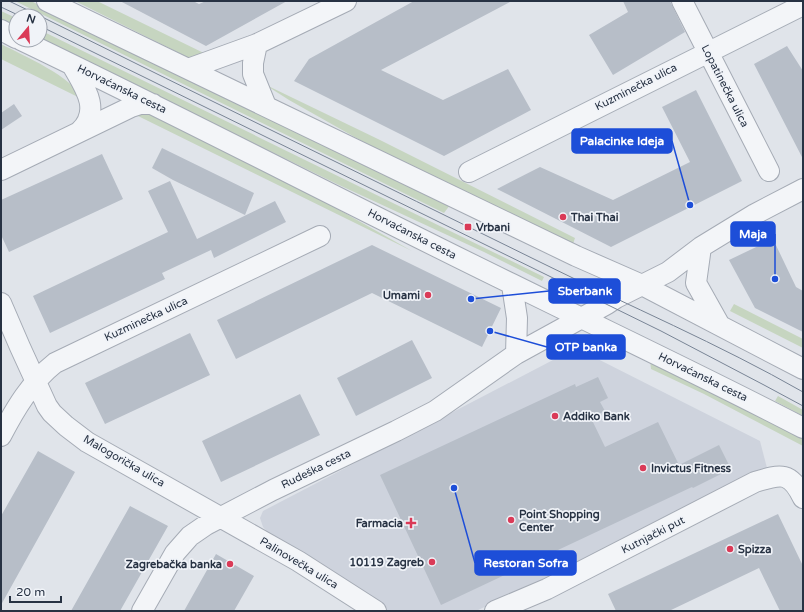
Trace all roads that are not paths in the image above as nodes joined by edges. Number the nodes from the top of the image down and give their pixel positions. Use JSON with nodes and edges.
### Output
{"nodes":[{"id":1,"x":47,"y":1,"type":"edge"},
{"id":2,"x":682,"y":1,"type":"edge"},
{"id":3,"x":336,"y":3,"type":"edge"},
{"id":4,"x":803,"y":5,"type":"edge"},
{"id":5,"x":256,"y":44,"type":"junction"},
{"id":6,"x":37,"y":48,"type":"edge"},
{"id":7,"x":707,"y":52,"type":"junction"},
{"id":8,"x":72,"y":65,"type":"junction"},
{"id":9,"x":188,"y":69,"type":"junction"},
{"id":10,"x":153,"y":104,"type":"junction"},
{"id":11,"x":266,"y":106,"type":"junction"},
{"id":12,"x":80,"y":131,"type":"junction"},
{"id":13,"x":1,"y":170,"type":"edge"},
{"id":14,"x":769,"y":171,"type":"dead end"},
{"id":15,"x":469,"y":172,"type":"dead end"},
{"id":16,"x":803,"y":190,"type":"edge"},
{"id":17,"x":320,"y":236,"type":"dead end"},
{"id":18,"x":701,"y":247,"type":"junction"},
{"id":19,"x":512,"y":285,"type":"junction"},
{"id":20,"x":642,"y":285,"type":"junction"},
{"id":21,"x":1,"y":303,"type":"edge"},
{"id":22,"x":582,"y":318,"type":"junction"},
{"id":23,"x":719,"y":324,"type":"junction"},
{"id":24,"x":516,"y":354,"type":"junction"},
{"id":25,"x":803,"y":369,"type":"edge"},
{"id":26,"x":36,"y":382,"type":"junction"},
{"id":27,"x":803,"y":428,"type":"edge"},
{"id":28,"x":1,"y":436,"type":"edge"},
{"id":29,"x":803,"y":498,"type":"edge"},
{"id":30,"x":221,"y":517,"type":"junction"},
{"id":31,"x":142,"y":611,"type":"edge"},
{"id":32,"x":376,"y":611,"type":"edge"},
{"id":33,"x":495,"y":611,"type":"edge"}],
"edges":[{"from":1,"to":9,"type":"street"},
{"from":2,"to":7,"type":"street","name":"Lopatinečka ulica"},
{"from":3,"to":5,"type":"street"},
{"from":4,"to":7,"type":"street","name":"Kuzminečka ulica"},
{"from":5,"to":9,"type":"street"},
{"from":5,"to":11,"type":"street"},
{"from":6,"to":8,"type":"street","name":"Horvaćanska cesta"},
{"from":7,"to":14,"type":"street","name":"Lopatinečka ulica"},
{"from":7,"to":15,"type":"street","name":"Kuzminečka ulica"},
{"from":8,"to":10,"type":"street","name":"Horvaćanska cesta"},
{"from":8,"to":12,"type":"street"},
{"from":9,"to":11,"type":"street"},
{"from":10,"to":12,"type":"street"},
{"from":10,"to":19,"type":"street","name":"Horvaćanska cesta"},
{"from":11,"to":20,"type":"street"},
{"from":12,"to":13,"type":"street"},
{"from":16,"to":18,"type":"street","name":"Rudeška cesta"},
{"from":17,"to":26,"type":"street","name":"Kuzminečka ulica"},
{"from":18,"to":20,"type":"street","name":"Rudeška cesta"},
{"from":18,"to":23,"type":"street"},
{"from":19,"to":22,"type":"street","name":"Horvaćanska cesta"},
{"from":19,"to":24,"type":"street"},
{"from":20,"to":22,"type":"street","name":"Rudeška cesta"},
{"from":20,"to":23,"type":"street"},
{"from":21,"to":26,"type":"street","name":"Malogorička ulica"},
{"from":22,"to":24,"type":"street","name":"Rudeška cesta"},
{"from":22,"to":27,"type":"street","name":"Horvaćanska cesta"},
{"from":23,"to":25,"type":"street"},
{"from":24,"to":30,"type":"street","name":"Rudeška cesta"},
{"from":26,"to":28,"type":"street","name":"Kuzminečka ulica"},
{"from":26,"to":30,"type":"street","name":"Malogorička ulica"},
{"from":29,"to":33,"type":"street","name":"Kutnjački put"},
{"from":30,"to":31,"type":"street","name":"Rudeška cesta"},
{"from":30,"to":32,"type":"street","name":"Palinovečka ulica"}]}
